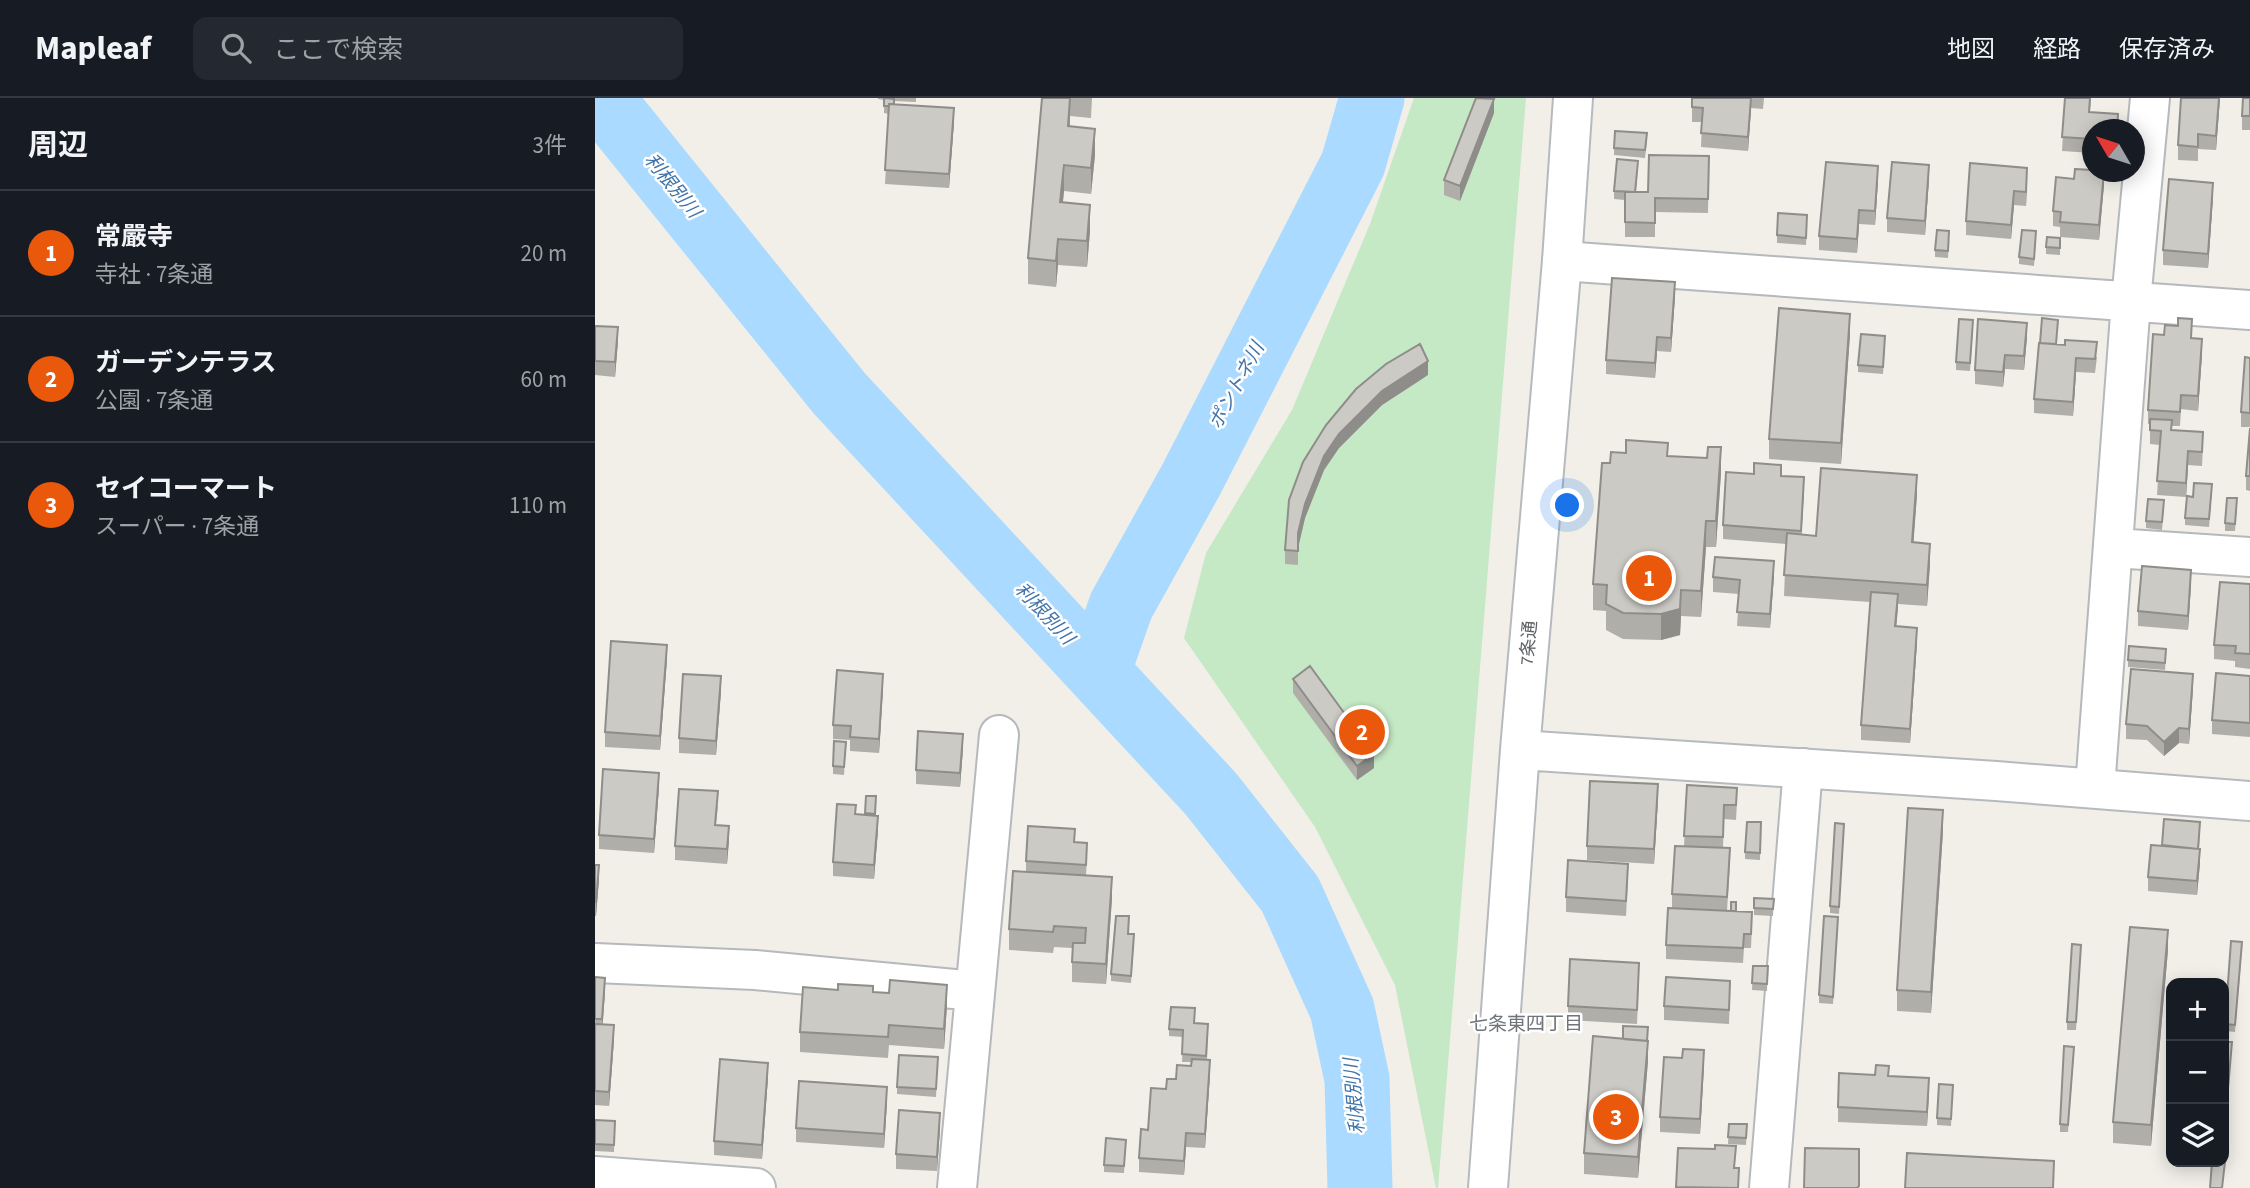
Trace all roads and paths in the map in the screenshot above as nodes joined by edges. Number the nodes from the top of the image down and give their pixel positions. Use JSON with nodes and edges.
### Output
{"nodes":[{"id":1,"x":1573,"y":98,"type":"edge"},
{"id":2,"x":2150,"y":98,"type":"edge"},
{"id":3,"x":1562,"y":261,"type":"junction"},
{"id":4,"x":2131,"y":301,"type":"junction"},
{"id":5,"x":2250,"y":310,"type":"edge"},
{"id":6,"x":2114,"y":548,"type":"junction"},
{"id":7,"x":2250,"y":557,"type":"edge"},
{"id":8,"x":999,"y":735,"type":"dead end"},
{"id":9,"x":1520,"y":750,"type":"junction"},
{"id":10,"x":1803,"y":768,"type":"junction"},
{"id":11,"x":2095,"y":788,"type":"junction"},
{"id":12,"x":2250,"y":801,"type":"edge"},
{"id":13,"x":595,"y":964,"type":"edge"},
{"id":14,"x":975,"y":991,"type":"junction"},
{"id":15,"x":595,"y":1176,"type":"edge"},
{"id":16,"x":755,"y":1188,"type":"edge"},
{"id":17,"x":957,"y":1188,"type":"edge"},
{"id":18,"x":1488,"y":1188,"type":"edge"},
{"id":19,"x":1769,"y":1188,"type":"edge"}],
"edges":[{"from":1,"to":3,"type":"street","name":"7条通"},
{"from":2,"to":4,"type":"street"},
{"from":3,"to":4,"type":"street"},
{"from":3,"to":9,"type":"street","name":"7条通"},
{"from":4,"to":5,"type":"street"},
{"from":4,"to":6,"type":"street"},
{"from":6,"to":7,"type":"street"},
{"from":6,"to":11,"type":"street"},
{"from":8,"to":14,"type":"street"},
{"from":9,"to":10,"type":"street"},
{"from":9,"to":18,"type":"street","name":"7条通"},
{"from":10,"to":11,"type":"street"},
{"from":10,"to":19,"type":"street"},
{"from":11,"to":12,"type":"street"},
{"from":13,"to":14,"type":"street"},
{"from":14,"to":17,"type":"street"},
{"from":15,"to":16,"type":"street"}]}
